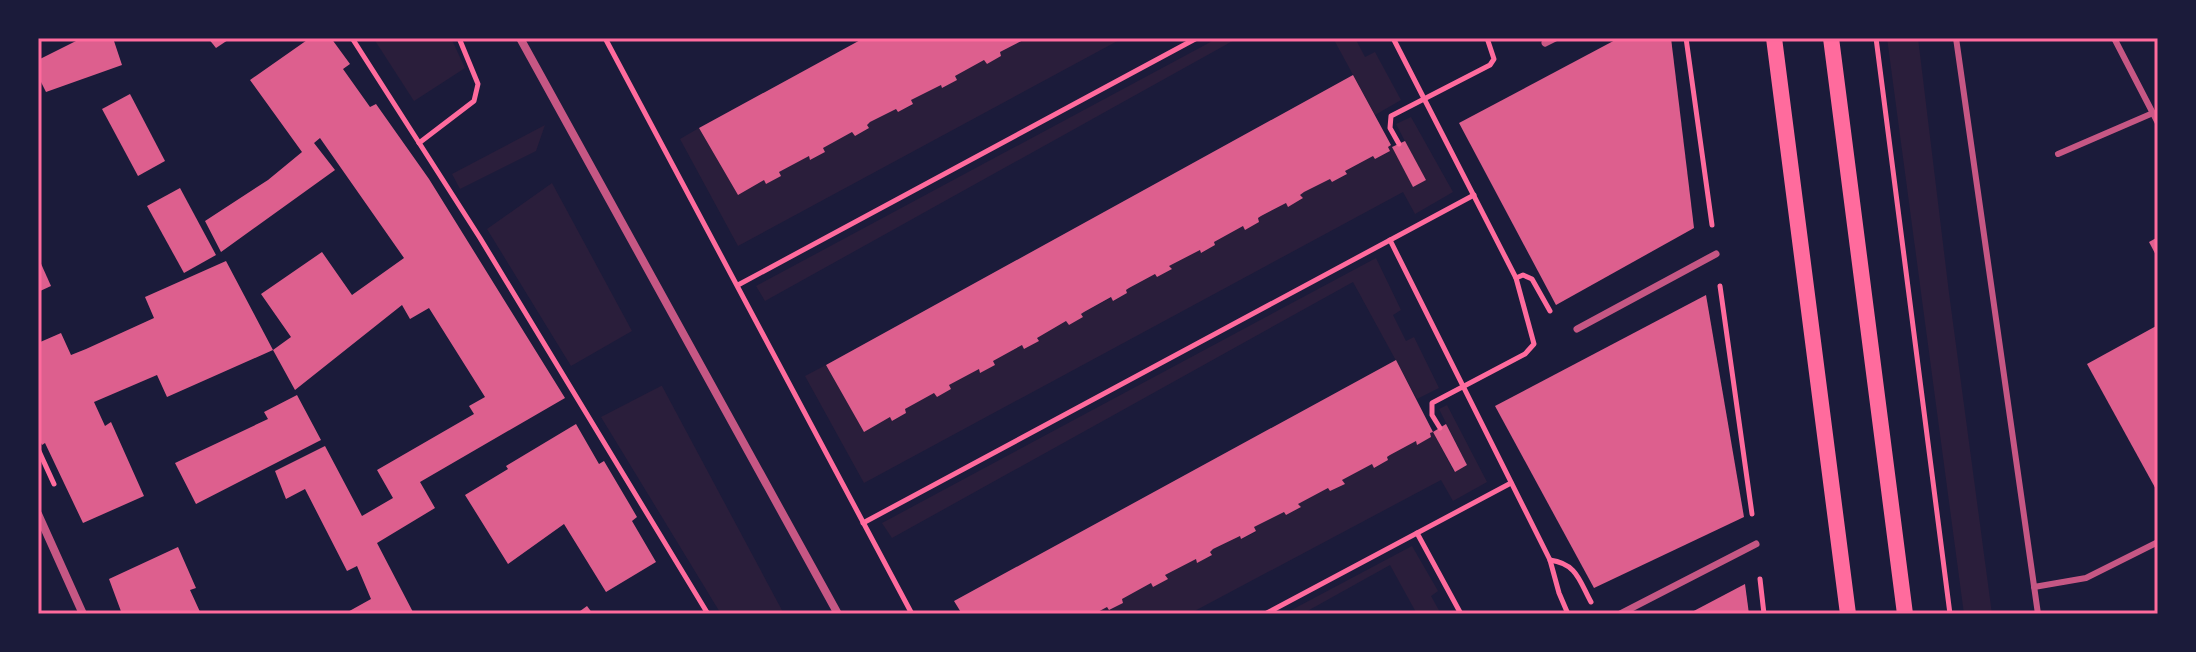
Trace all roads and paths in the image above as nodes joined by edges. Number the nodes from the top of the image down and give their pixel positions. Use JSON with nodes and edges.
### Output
{"nodes":[{"id":1,"x":352,"y":38,"type":"edge"},
{"id":2,"x":459,"y":38,"type":"edge"},
{"id":3,"x":520,"y":38,"type":"edge"},
{"id":4,"x":605,"y":38,"type":"edge"},
{"id":5,"x":1197,"y":38,"type":"edge"},
{"id":6,"x":1393,"y":38,"type":"edge"},
{"id":7,"x":1487,"y":38,"type":"edge"},
{"id":8,"x":1555,"y":38,"type":"edge"},
{"id":9,"x":1686,"y":38,"type":"edge"},
{"id":10,"x":1774,"y":38,"type":"edge"},
{"id":11,"x":1831,"y":38,"type":"edge"},
{"id":12,"x":1876,"y":38,"type":"edge"},
{"id":13,"x":1956,"y":38,"type":"edge"},
{"id":14,"x":2114,"y":38,"type":"edge"},
{"id":15,"x":1545,"y":43,"type":"dead end"},
{"id":16,"x":1425,"y":100,"type":"junction"},
{"id":17,"x":2153,"y":113,"type":"junction"},
{"id":18,"x":2158,"y":123,"type":"edge"},
{"id":19,"x":419,"y":143,"type":"junction"},
{"id":20,"x":1399,"y":144,"type":"dead end"},
{"id":21,"x":2058,"y":154,"type":"dead end"},
{"id":22,"x":1474,"y":195,"type":"junction"},
{"id":23,"x":1390,"y":240,"type":"junction"},
{"id":24,"x":1716,"y":254,"type":"junction"},
{"id":25,"x":1516,"y":278,"type":"junction"},
{"id":26,"x":738,"y":285,"type":"junction"},
{"id":27,"x":1543,"y":298,"type":"dead end"},
{"id":28,"x":1577,"y":329,"type":"dead end"},
{"id":29,"x":1462,"y":386,"type":"junction"},
{"id":30,"x":1440,"y":428,"type":"dead end"},
{"id":31,"x":1511,"y":483,"type":"junction"},
{"id":32,"x":38,"y":514,"type":"edge"},
{"id":33,"x":863,"y":523,"type":"junction"},
{"id":34,"x":1417,"y":533,"type":"junction"},
{"id":35,"x":2158,"y":542,"type":"edge"},
{"id":36,"x":1756,"y":544,"type":"junction"},
{"id":37,"x":1550,"y":560,"type":"junction"},
{"id":38,"x":1581,"y":583,"type":"dead end"},
{"id":39,"x":2034,"y":587,"type":"junction"},
{"id":40,"x":83,"y":614,"type":"edge"},
{"id":41,"x":708,"y":614,"type":"edge"},
{"id":42,"x":838,"y":614,"type":"edge"},
{"id":43,"x":912,"y":614,"type":"edge"},
{"id":44,"x":1265,"y":614,"type":"edge"},
{"id":45,"x":1461,"y":614,"type":"edge"},
{"id":46,"x":1568,"y":614,"type":"edge"},
{"id":47,"x":1620,"y":614,"type":"edge"},
{"id":48,"x":1764,"y":614,"type":"edge"},
{"id":49,"x":1848,"y":614,"type":"edge"},
{"id":50,"x":1905,"y":614,"type":"edge"},
{"id":51,"x":1950,"y":614,"type":"edge"},
{"id":52,"x":2038,"y":614,"type":"edge"}],
"edges":[{"from":1,"to":19,"type":"path"},
{"from":2,"to":19,"type":"path"},
{"from":3,"to":42,"type":"street"},
{"from":4,"to":26,"type":"path"},
{"from":5,"to":26,"type":"path"},
{"from":6,"to":16,"type":"path"},
{"from":7,"to":16,"type":"path"},
{"from":8,"to":15,"type":"street"},
{"from":9,"to":24,"type":"path"},
{"from":10,"to":49,"type":"main road"},
{"from":11,"to":50,"type":"main road"},
{"from":12,"to":51,"type":"path"},
{"from":13,"to":39,"type":"lane"},
{"from":14,"to":17,"type":"lane"},
{"from":16,"to":20,"type":"path"},
{"from":16,"to":22,"type":"path"},
{"from":17,"to":18,"type":"lane"},
{"from":17,"to":21,"type":"lane"},
{"from":19,"to":41,"type":"path"},
{"from":22,"to":23,"type":"path"},
{"from":22,"to":25,"type":"path"},
{"from":23,"to":29,"type":"path"},
{"from":23,"to":33,"type":"path"},
{"from":24,"to":28,"type":"street"},
{"from":24,"to":36,"type":"path"},
{"from":25,"to":27,"type":"path"},
{"from":25,"to":29,"type":"path"},
{"from":26,"to":33,"type":"path"},
{"from":29,"to":30,"type":"path"},
{"from":29,"to":31,"type":"path"},
{"from":31,"to":34,"type":"path"},
{"from":31,"to":37,"type":"path"},
{"from":32,"to":40,"type":"street"},
{"from":33,"to":43,"type":"path"},
{"from":34,"to":44,"type":"path"},
{"from":34,"to":45,"type":"path"},
{"from":35,"to":39,"type":"lane"},
{"from":36,"to":47,"type":"street"},
{"from":36,"to":48,"type":"path"},
{"from":37,"to":38,"type":"path"},
{"from":37,"to":46,"type":"path"},
{"from":39,"to":52,"type":"lane"}]}
